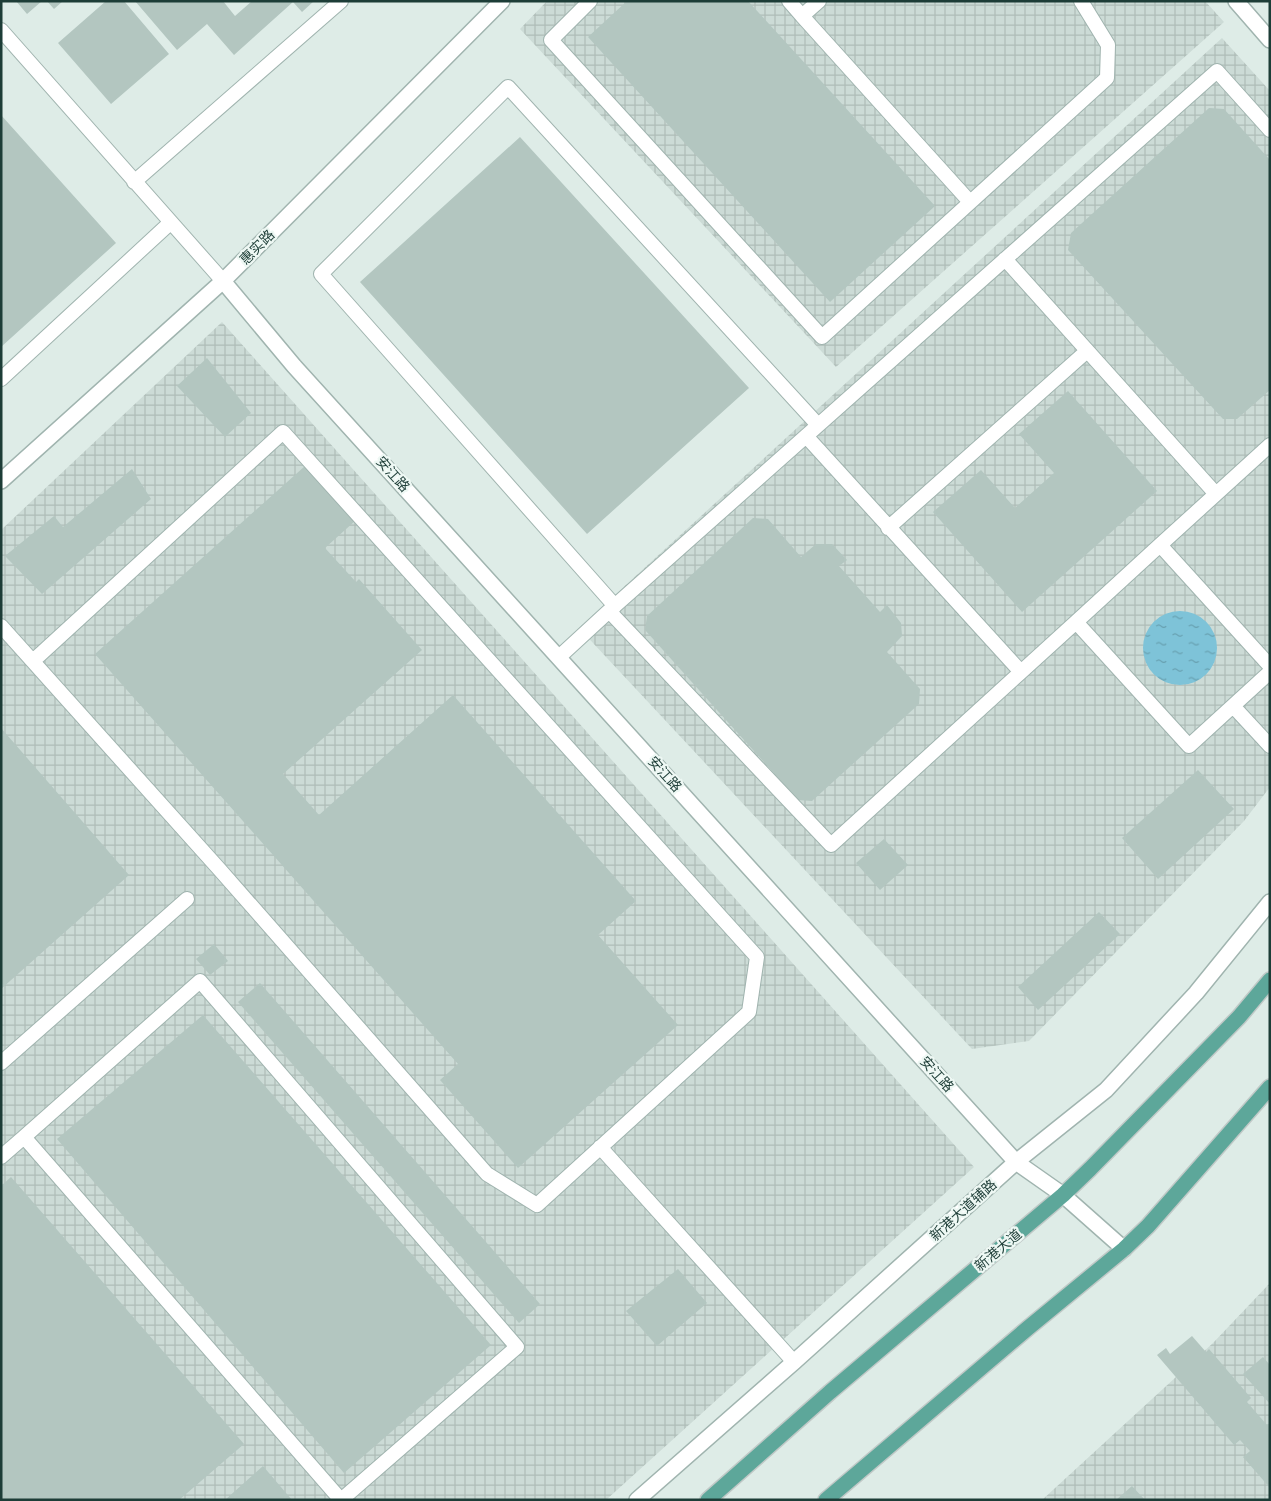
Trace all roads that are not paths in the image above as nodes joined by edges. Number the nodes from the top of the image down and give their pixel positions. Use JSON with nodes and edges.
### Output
{"nodes":[{"id":1,"x":340,"y":1,"type":"edge"},
{"id":2,"x":502,"y":1,"type":"edge"},
{"id":3,"x":590,"y":1,"type":"edge"},
{"id":4,"x":788,"y":1,"type":"edge"},
{"id":5,"x":819,"y":1,"type":"edge"},
{"id":6,"x":1081,"y":1,"type":"edge"},
{"id":7,"x":1236,"y":1,"type":"edge"},
{"id":8,"x":802,"y":16,"type":"junction"},
{"id":9,"x":1,"y":30,"type":"edge"},
{"id":10,"x":1270,"y":40,"type":"edge"},
{"id":11,"x":1270,"y":130,"type":"edge"},
{"id":12,"x":134,"y":182,"type":"junction"},
{"id":13,"x":970,"y":202,"type":"junction"},
{"id":14,"x":170,"y":223,"type":"junction"},
{"id":15,"x":1005,"y":260,"type":"junction"},
{"id":16,"x":222,"y":282,"type":"junction"},
{"id":17,"x":1087,"y":351,"type":"junction"},
{"id":18,"x":1,"y":379,"type":"edge"},
{"id":19,"x":818,"y":425,"type":"junction"},
{"id":20,"x":806,"y":436,"type":"junction"},
{"id":21,"x":1270,"y":444,"type":"edge"},
{"id":22,"x":1,"y":481,"type":"edge"},
{"id":23,"x":1216,"y":494,"type":"junction"},
{"id":24,"x":888,"y":528,"type":"junction"},
{"id":25,"x":1160,"y":545,"type":"junction"},
{"id":26,"x":612,"y":608,"type":"junction"},
{"id":27,"x":1076,"y":622,"type":"junction"},
{"id":28,"x":1,"y":626,"type":"edge"},
{"id":29,"x":559,"y":658,"type":"junction"},
{"id":30,"x":33,"y":661,"type":"junction"},
{"id":31,"x":1270,"y":666,"type":"edge"},
{"id":32,"x":1021,"y":672,"type":"junction"},
{"id":33,"x":1270,"y":672,"type":"edge"},
{"id":34,"x":1233,"y":706,"type":"junction"},
{"id":35,"x":1270,"y":746,"type":"edge"},
{"id":36,"x":187,"y":899,"type":"dead end"},
{"id":37,"x":1270,"y":902,"type":"edge"},
{"id":38,"x":1270,"y":980,"type":"edge"},
{"id":39,"x":1,"y":1063,"type":"edge"},
{"id":40,"x":1270,"y":1087,"type":"edge"},
{"id":41,"x":24,"y":1137,"type":"junction"},
{"id":42,"x":600,"y":1147,"type":"junction"},
{"id":43,"x":1,"y":1157,"type":"edge"},
{"id":44,"x":1016,"y":1162,"type":"junction"},
{"id":45,"x":1063,"y":1195,"type":"junction"},
{"id":46,"x":1124,"y":1249,"type":"junction"},
{"id":47,"x":794,"y":1362,"type":"junction"},
{"id":48,"x":637,"y":1500,"type":"edge"},
{"id":49,"x":708,"y":1500,"type":"edge"},
{"id":50,"x":826,"y":1500,"type":"edge"}],
"edges":[{"from":1,"to":12,"type":"lane"},
{"from":2,"to":16,"type":"street","name":"惠实路"},
{"from":3,"to":13,"type":"lane"},
{"from":4,"to":8,"type":"lane"},
{"from":5,"to":8,"type":"lane"},
{"from":6,"to":13,"type":"lane"},
{"from":7,"to":10,"type":"street"},
{"from":8,"to":13,"type":"lane"},
{"from":9,"to":12,"type":"lane"},
{"from":11,"to":15,"type":"lane"},
{"from":12,"to":14,"type":"lane"},
{"from":14,"to":16,"type":"lane"},
{"from":14,"to":18,"type":"lane"},
{"from":15,"to":17,"type":"lane"},
{"from":15,"to":19,"type":"lane"},
{"from":16,"to":22,"type":"street","name":"惠实路"},
{"from":16,"to":29,"type":"street","name":"安江路"},
{"from":17,"to":23,"type":"lane"},
{"from":17,"to":24,"type":"lane"},
{"from":19,"to":20,"type":"lane"},
{"from":19,"to":26,"type":"lane"},
{"from":20,"to":24,"type":"lane"},
{"from":20,"to":26,"type":"lane"},
{"from":21,"to":23,"type":"lane"},
{"from":23,"to":25,"type":"lane"},
{"from":24,"to":32,"type":"lane"},
{"from":25,"to":27,"type":"lane"},
{"from":25,"to":31,"type":"lane"},
{"from":26,"to":29,"type":"lane"},
{"from":26,"to":32,"type":"lane"},
{"from":27,"to":32,"type":"lane"},
{"from":27,"to":34,"type":"lane"},
{"from":28,"to":30,"type":"lane"},
{"from":29,"to":44,"type":"street","name":"安江路"},
{"from":30,"to":42,"type":"lane"},
{"from":30,"to":42,"type":"lane"},
{"from":33,"to":34,"type":"lane"},
{"from":34,"to":35,"type":"lane"},
{"from":36,"to":39,"type":"lane"},
{"from":37,"to":44,"type":"street","name":"新港大道辅路"},
{"from":38,"to":45,"type":"main road","name":"新港大道"},
{"from":40,"to":46,"type":"main road"},
{"from":41,"to":41,"type":"lane"},
{"from":41,"to":43,"type":"lane"},
{"from":42,"to":47,"type":"lane"},
{"from":44,"to":45,"type":"street","name":"安江路"},
{"from":44,"to":47,"type":"street","name":"新港大道辅路"},
{"from":45,"to":46,"type":"street","name":"安江路"},
{"from":45,"to":49,"type":"main road","name":"新港大道"},
{"from":46,"to":50,"type":"main road"},
{"from":47,"to":48,"type":"street","name":"新港大道辅路"}]}
